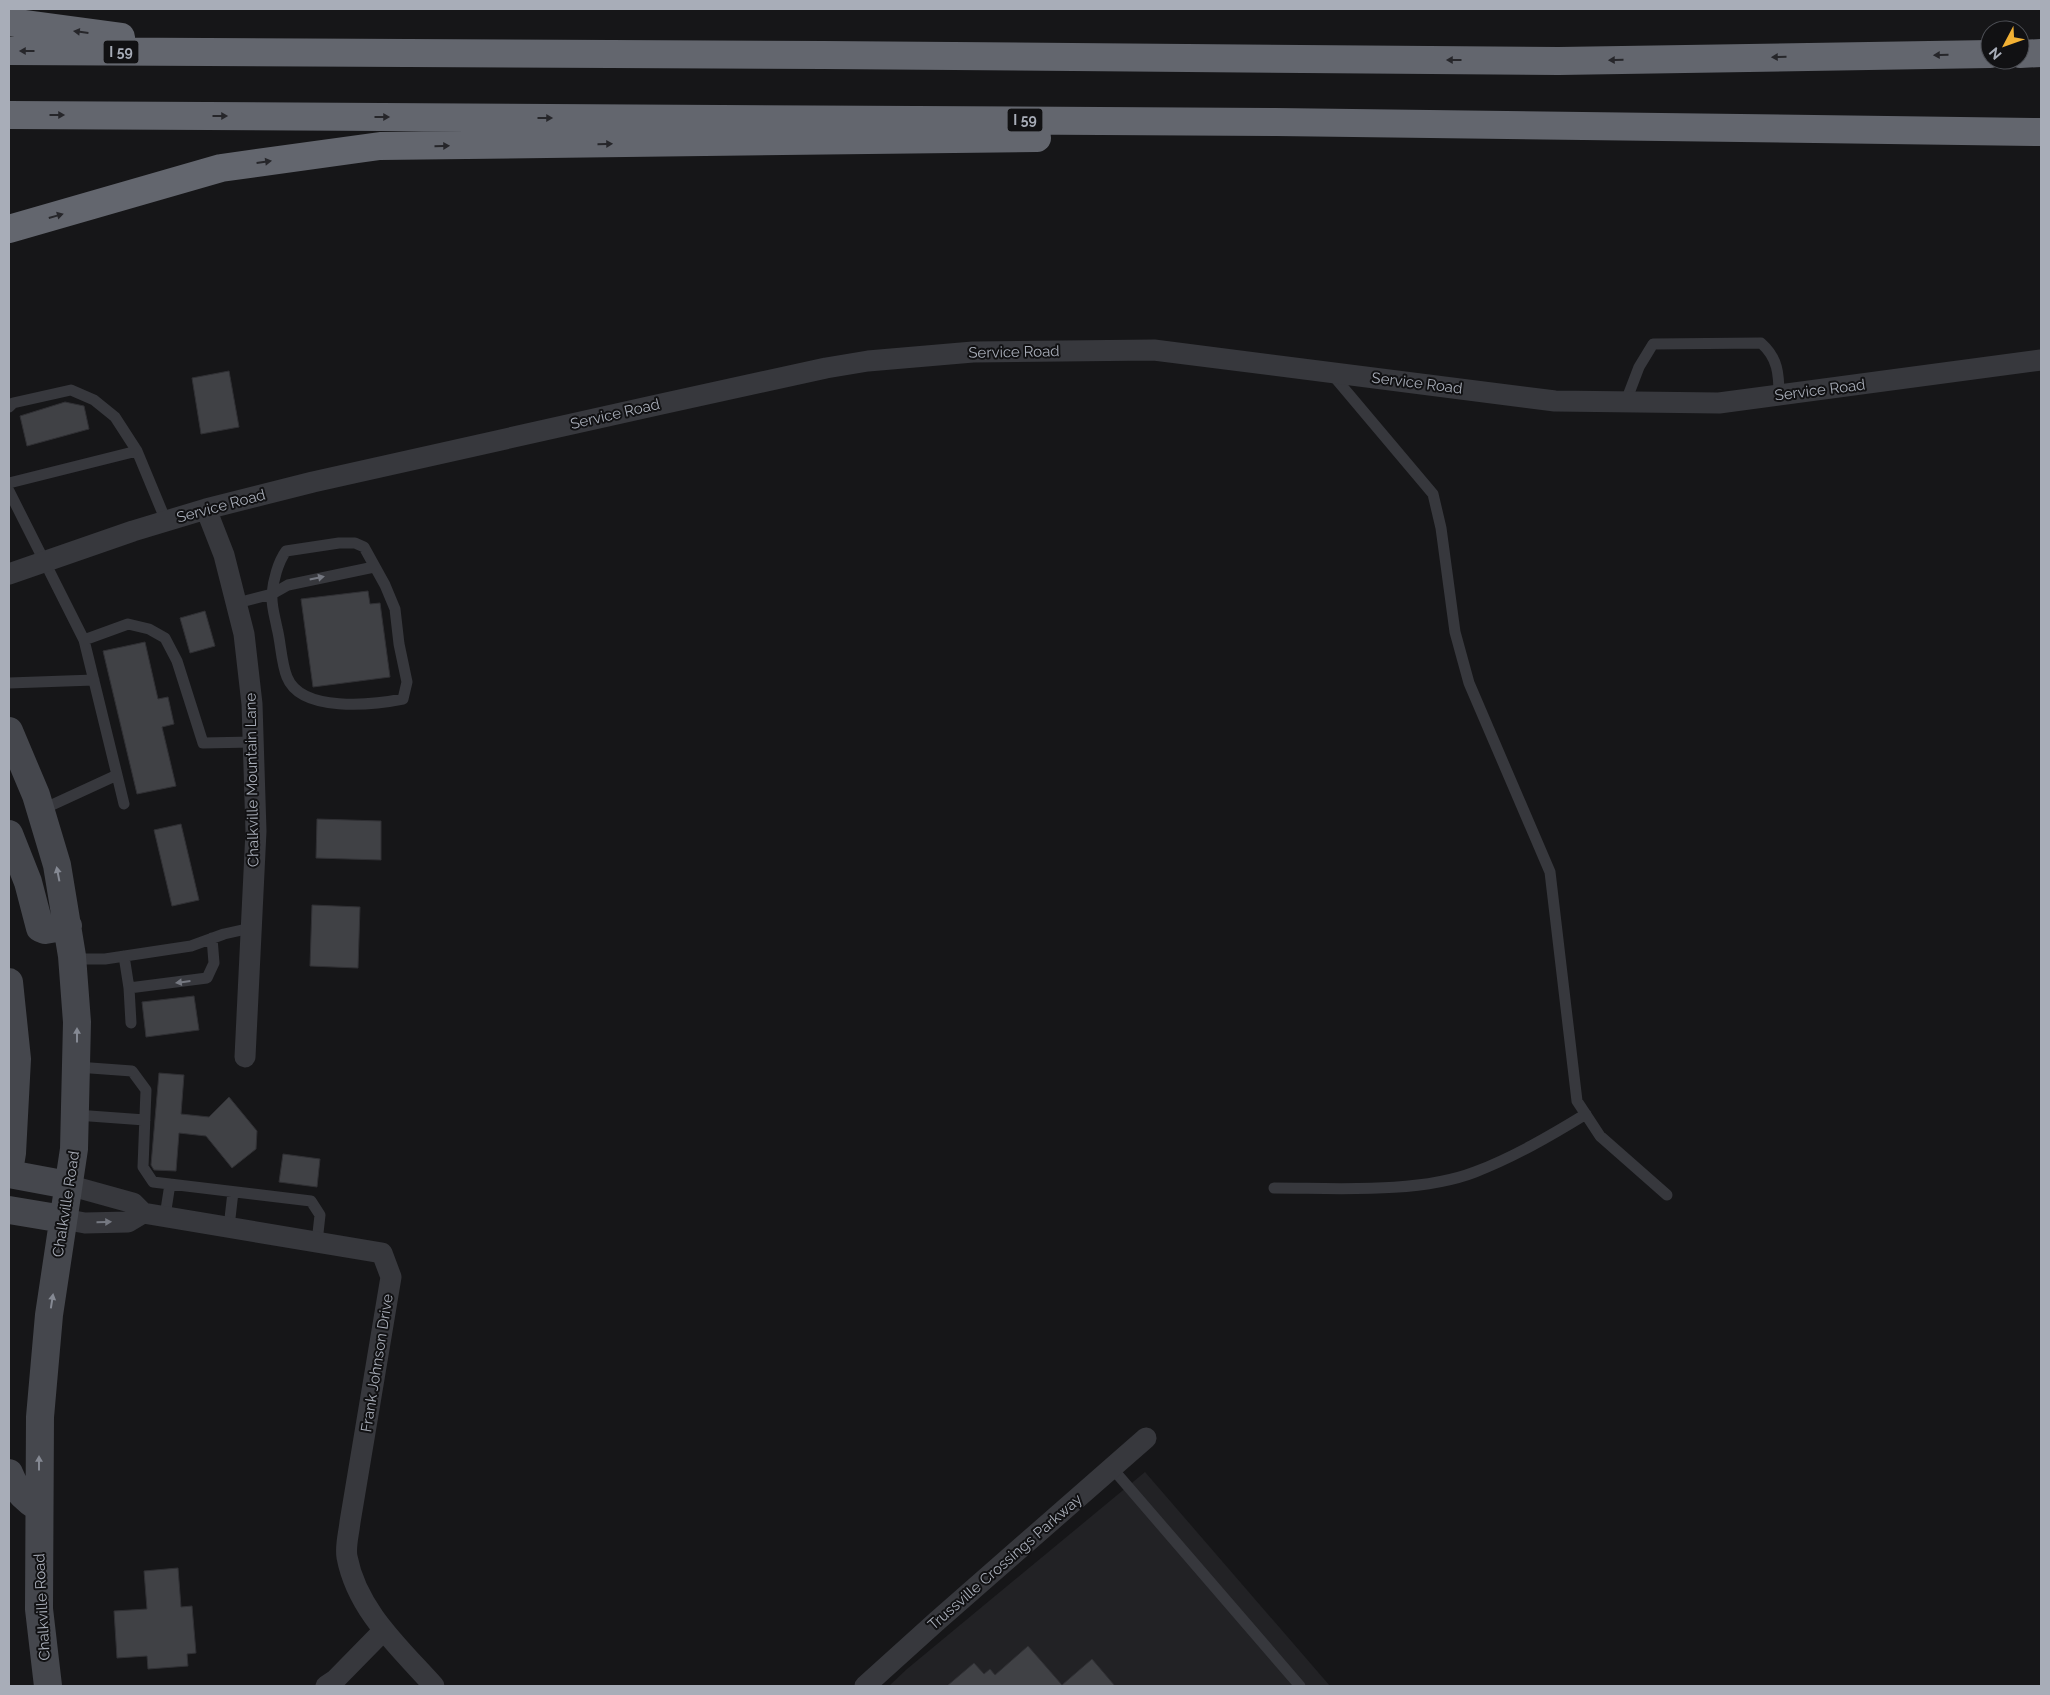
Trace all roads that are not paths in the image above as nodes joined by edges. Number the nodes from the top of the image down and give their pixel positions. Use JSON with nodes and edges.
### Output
{"nodes":[{"id":1,"x":9,"y":22,"type":"edge"},
{"id":2,"x":9,"y":51,"type":"edge"},
{"id":3,"x":234,"y":52,"type":"junction"},
{"id":4,"x":1980,"y":54,"type":"edge"},
{"id":5,"x":9,"y":115,"type":"edge"},
{"id":6,"x":1276,"y":122,"type":"junction"},
{"id":7,"x":2041,"y":132,"type":"edge"},
{"id":8,"x":9,"y":229,"type":"edge"},
{"id":9,"x":2041,"y":360,"type":"edge"},
{"id":10,"x":1330,"y":372,"type":"junction"},
{"id":11,"x":1779,"y":396,"type":"junction"},
{"id":12,"x":1626,"y":402,"type":"junction"},
{"id":13,"x":9,"y":407,"type":"edge"},
{"id":14,"x":137,"y":451,"type":"junction"},
{"id":15,"x":9,"y":483,"type":"edge"},
{"id":16,"x":9,"y":491,"type":"edge"},
{"id":17,"x":206,"y":509,"type":"junction"},
{"id":18,"x":166,"y":521,"type":"junction"},
{"id":19,"x":46,"y":561,"type":"junction"},
{"id":20,"x":374,"y":567,"type":"junction"},
{"id":21,"x":9,"y":574,"type":"edge"},
{"id":22,"x":272,"y":594,"type":"junction"},
{"id":23,"x":236,"y":603,"type":"junction"},
{"id":24,"x":84,"y":640,"type":"junction"},
{"id":25,"x":94,"y":680,"type":"junction"},
{"id":26,"x":9,"y":684,"type":"edge"},
{"id":27,"x":9,"y":731,"type":"edge"},
{"id":28,"x":253,"y":742,"type":"junction"},
{"id":29,"x":117,"y":775,"type":"junction"},
{"id":30,"x":124,"y":804,"type":"dead end"},
{"id":31,"x":41,"y":810,"type":"junction"},
{"id":32,"x":9,"y":834,"type":"edge"},
{"id":33,"x":68,"y":926,"type":"junction"},
{"id":34,"x":251,"y":928,"type":"junction"},
{"id":35,"x":212,"y":938,"type":"junction"},
{"id":36,"x":124,"y":956,"type":"junction"},
{"id":37,"x":72,"y":959,"type":"junction"},
{"id":38,"x":9,"y":982,"type":"edge"},
{"id":39,"x":128,"y":988,"type":"junction"},
{"id":40,"x":131,"y":1023,"type":"dead end"},
{"id":41,"x":245,"y":1057,"type":"dead end"},
{"id":42,"x":77,"y":1067,"type":"junction"},
{"id":43,"x":1586,"y":1114,"type":"junction"},
{"id":44,"x":76,"y":1115,"type":"junction"},
{"id":45,"x":145,"y":1120,"type":"junction"},
{"id":46,"x":9,"y":1173,"type":"edge"},
{"id":47,"x":170,"y":1184,"type":"junction"},
{"id":48,"x":68,"y":1185,"type":"junction"},
{"id":49,"x":1274,"y":1188,"type":"dead end"},
{"id":50,"x":233,"y":1192,"type":"junction"},
{"id":51,"x":1667,"y":1195,"type":"dead end"},
{"id":52,"x":9,"y":1210,"type":"edge"},
{"id":53,"x":143,"y":1213,"type":"junction"},
{"id":54,"x":165,"y":1216,"type":"junction"},
{"id":55,"x":64,"y":1219,"type":"junction"},
{"id":56,"x":229,"y":1227,"type":"junction"},
{"id":57,"x":317,"y":1242,"type":"junction"},
{"id":58,"x":1146,"y":1438,"type":"dead end"},
{"id":59,"x":1112,"y":1468,"type":"junction"},
{"id":60,"x":9,"y":1473,"type":"edge"},
{"id":61,"x":39,"y":1508,"type":"junction"},
{"id":62,"x":384,"y":1630,"type":"junction"},
{"id":63,"x":869,"y":1685,"type":"edge"},
{"id":64,"x":48,"y":1686,"type":"edge"},
{"id":65,"x":326,"y":1686,"type":"edge"},
{"id":66,"x":434,"y":1686,"type":"edge"},
{"id":67,"x":1300,"y":1686,"type":"edge"}],
"edges":[{"from":3,"to":1,"type":"highway","one_way":true},
{"from":3,"to":2,"type":"highway","number":"I 59","one_way":true},
{"from":4,"to":3,"type":"highway","number":"I 59","one_way":true},
{"from":5,"to":6,"type":"highway","number":"I 59","one_way":true},
{"from":6,"to":7,"type":"highway","number":"I 59"},
{"from":8,"to":6,"type":"highway","one_way":true},
{"from":9,"to":11,"type":"street","name":"Service Road"},
{"from":10,"to":12,"type":"street","name":"Service Road"},
{"from":10,"to":17,"type":"street","name":"Service Road"},
{"from":10,"to":43,"type":"lane"},
{"from":11,"to":12,"type":"street","name":"Service Road"},
{"from":11,"to":12,"type":"lane"},
{"from":13,"to":14,"type":"lane"},
{"from":14,"to":15,"type":"lane"},
{"from":14,"to":18,"type":"lane"},
{"from":16,"to":19,"type":"lane"},
{"from":17,"to":18,"type":"street","name":"Service Road"},
{"from":17,"to":23,"type":"street","name":"Chalkville Mountain Lane"},
{"from":18,"to":19,"type":"street","name":"Service Road"},
{"from":19,"to":21,"type":"street","name":"Service Road"},
{"from":19,"to":24,"type":"lane"},
{"from":22,"to":20,"type":"lane","one_way":true},
{"from":20,"to":22,"type":"lane"},
{"from":20,"to":22,"type":"lane"},
{"from":22,"to":23,"type":"lane"},
{"from":23,"to":28,"type":"street","name":"Chalkville Mountain Lane"},
{"from":24,"to":25,"type":"lane"},
{"from":24,"to":28,"type":"lane"},
{"from":25,"to":26,"type":"lane"},
{"from":25,"to":29,"type":"lane"},
{"from":27,"to":31,"type":"main road","name":"Chalkville Road"},
{"from":28,"to":34,"type":"street","name":"Chalkville Mountain Lane"},
{"from":29,"to":30,"type":"lane"},
{"from":29,"to":31,"type":"lane"},
{"from":33,"to":31,"type":"main road","name":"Chalkville Road","one_way":true},
{"from":32,"to":33,"type":"main road"},
{"from":33,"to":37,"type":"main road","name":"Chalkville Road"},
{"from":34,"to":35,"type":"lane"},
{"from":34,"to":41,"type":"street","name":"Chalkville Mountain Lane"},
{"from":35,"to":36,"type":"lane"},
{"from":35,"to":39,"type":"lane","one_way":true},
{"from":36,"to":37,"type":"lane"},
{"from":36,"to":39,"type":"lane"},
{"from":42,"to":37,"type":"main road","name":"Chalkville Road","one_way":true},
{"from":38,"to":46,"type":"main road"},
{"from":39,"to":40,"type":"lane"},
{"from":42,"to":44,"type":"main road","name":"Chalkville Road"},
{"from":42,"to":45,"type":"lane"},
{"from":43,"to":49,"type":"lane"},
{"from":43,"to":51,"type":"lane"},
{"from":44,"to":45,"type":"lane"},
{"from":44,"to":48,"type":"main road","name":"Chalkville Road"},
{"from":45,"to":47,"type":"lane"},
{"from":46,"to":48,"type":"main road"},
{"from":47,"to":50,"type":"lane"},
{"from":47,"to":54,"type":"lane"},
{"from":48,"to":53,"type":"street","name":"Frank Johnson Drive"},
{"from":48,"to":55,"type":"main road","name":"Chalkville Road"},
{"from":50,"to":56,"type":"lane"},
{"from":50,"to":57,"type":"lane"},
{"from":52,"to":55,"type":"main road"},
{"from":53,"to":54,"type":"street","name":"Frank Johnson Drive"},
{"from":55,"to":53,"type":"street","name":"Frank Johnson Drive","one_way":true},
{"from":54,"to":56,"type":"street","name":"Frank Johnson Drive"},
{"from":61,"to":55,"type":"main road","name":"Chalkville Road","one_way":true},
{"from":56,"to":57,"type":"street","name":"Frank Johnson Drive"},
{"from":57,"to":62,"type":"street","name":"Frank Johnson Drive"},
{"from":58,"to":59,"type":"street","name":"Trussville Crossings Parkway"},
{"from":59,"to":63,"type":"street","name":"Trussville Crossings Parkway"},
{"from":59,"to":67,"type":"lane"},
{"from":60,"to":61,"type":"main road"},
{"from":61,"to":64,"type":"main road","name":"Chalkville Road"},
{"from":62,"to":65,"type":"street"},
{"from":62,"to":66,"type":"street","name":"Frank Johnson Drive"}]}
